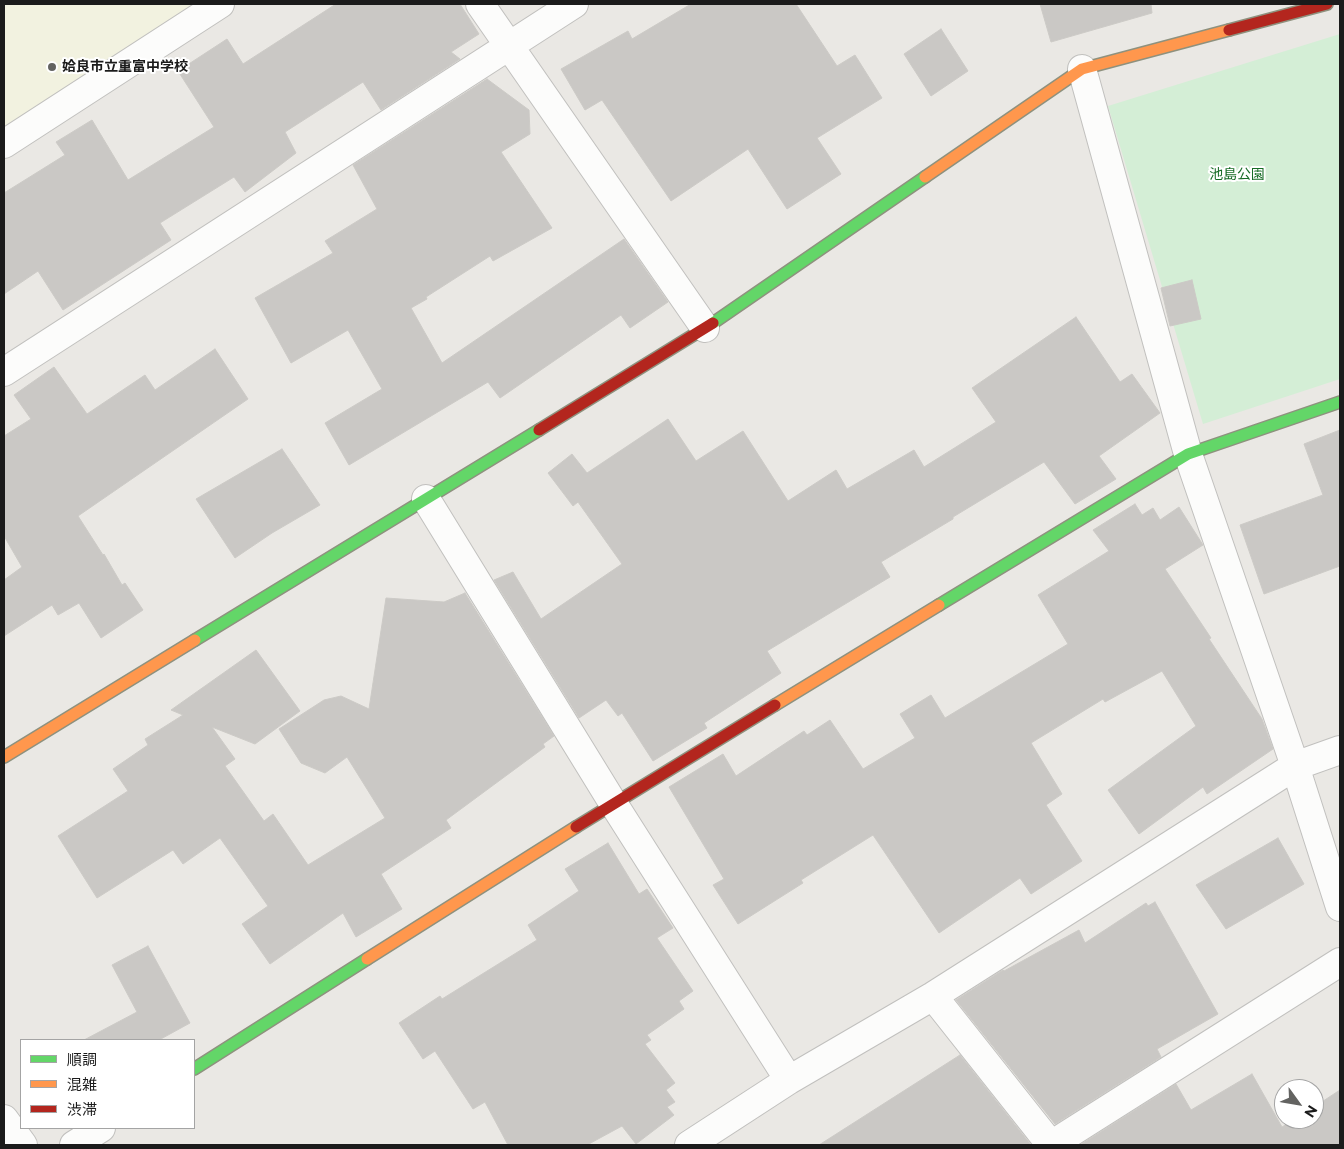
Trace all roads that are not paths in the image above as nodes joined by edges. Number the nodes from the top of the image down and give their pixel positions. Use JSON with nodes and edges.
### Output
{"nodes":[{"id":1,"x":220,"y":4,"type":"edge"},
{"id":2,"x":480,"y":4,"type":"edge"},
{"id":3,"x":574,"y":4,"type":"edge"},
{"id":4,"x":1327,"y":4,"type":"edge"},
{"id":5,"x":508,"y":46,"type":"junction"},
{"id":6,"x":1082,"y":69,"type":"junction"},
{"id":7,"x":4,"y":144,"type":"edge"},
{"id":8,"x":704,"y":328,"type":"junction"},
{"id":9,"x":4,"y":372,"type":"edge"},
{"id":10,"x":1340,"y":402,"type":"edge"},
{"id":11,"x":1188,"y":454,"type":"junction"},
{"id":12,"x":426,"y":499,"type":"junction"},
{"id":13,"x":1340,"y":750,"type":"edge"},
{"id":14,"x":4,"y":757,"type":"edge"},
{"id":15,"x":1295,"y":766,"type":"junction"},
{"id":16,"x":612,"y":803,"type":"junction"},
{"id":17,"x":1340,"y":907,"type":"edge"},
{"id":18,"x":1340,"y":962,"type":"edge"},
{"id":19,"x":934,"y":996,"type":"junction"},
{"id":20,"x":195,"y":1068,"type":"edge"},
{"id":21,"x":789,"y":1080,"type":"junction"},
{"id":22,"x":4,"y":1119,"type":"edge"},
{"id":23,"x":99,"y":1129,"type":"edge"},
{"id":24,"x":23,"y":1145,"type":"edge"},
{"id":25,"x":74,"y":1145,"type":"edge"},
{"id":26,"x":689,"y":1145,"type":"edge"},
{"id":27,"x":1051,"y":1145,"type":"edge"}],
"edges":[{"from":1,"to":7,"type":"street"},
{"from":2,"to":5,"type":"street"},
{"from":3,"to":5,"type":"street"},
{"from":4,"to":6,"type":"street"},
{"from":5,"to":8,"type":"street"},
{"from":5,"to":9,"type":"street"},
{"from":6,"to":8,"type":"street"},
{"from":6,"to":11,"type":"street"},
{"from":8,"to":12,"type":"street"},
{"from":10,"to":11,"type":"street"},
{"from":11,"to":15,"type":"street"},
{"from":11,"to":16,"type":"street"},
{"from":12,"to":14,"type":"street"},
{"from":12,"to":16,"type":"street"},
{"from":13,"to":15,"type":"street"},
{"from":15,"to":17,"type":"street"},
{"from":15,"to":19,"type":"street"},
{"from":16,"to":20,"type":"street"},
{"from":16,"to":21,"type":"street"},
{"from":18,"to":27,"type":"street"},
{"from":19,"to":21,"type":"street"},
{"from":19,"to":27,"type":"street"},
{"from":21,"to":26,"type":"street"},
{"from":22,"to":24,"type":"street"},
{"from":23,"to":25,"type":"street"}]}
